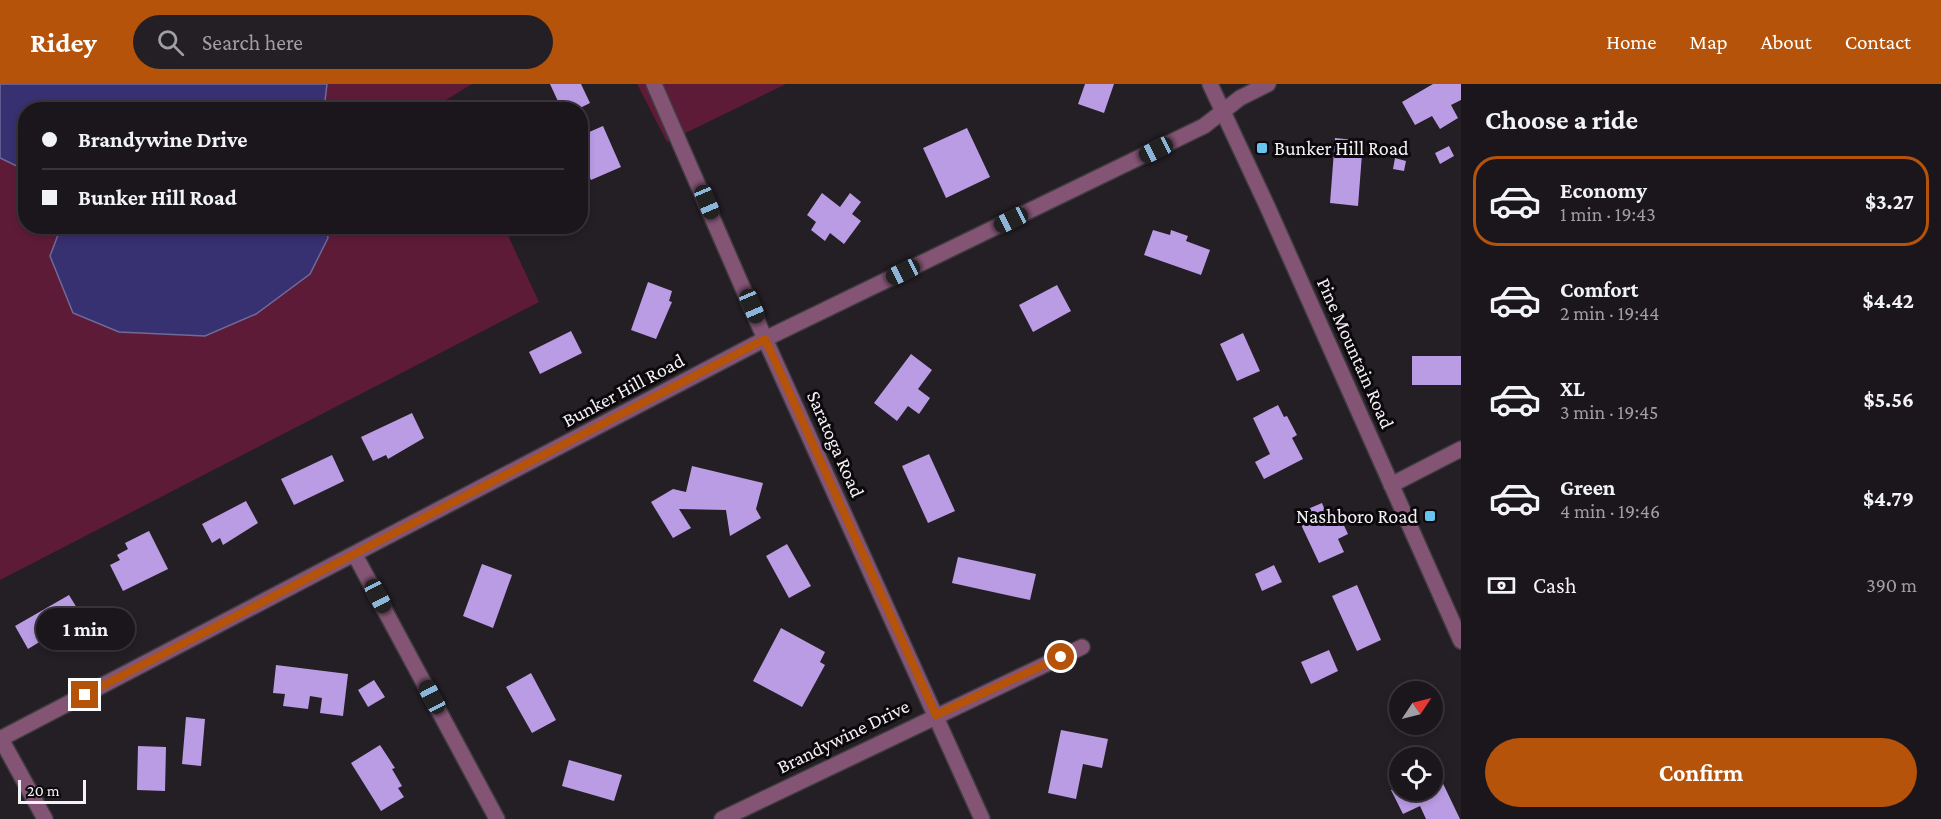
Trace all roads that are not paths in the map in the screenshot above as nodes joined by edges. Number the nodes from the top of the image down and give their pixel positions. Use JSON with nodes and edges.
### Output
{"nodes":[{"id":1,"x":654,"y":84,"type":"edge"},
{"id":2,"x":1210,"y":84,"type":"edge"},
{"id":3,"x":1269,"y":84,"type":"edge"},
{"id":4,"x":1223,"y":112,"type":"junction"},
{"id":5,"x":765,"y":339,"type":"junction"},
{"id":6,"x":1461,"y":450,"type":"edge"},
{"id":7,"x":1391,"y":485,"type":"junction"},
{"id":8,"x":355,"y":555,"type":"junction"},
{"id":9,"x":1461,"y":641,"type":"edge"},
{"id":10,"x":1082,"y":647,"type":"dead end"},
{"id":11,"x":936,"y":715,"type":"junction"},
{"id":12,"x":1,"y":739,"type":"edge"},
{"id":13,"x":45,"y":819,"type":"edge"},
{"id":14,"x":497,"y":819,"type":"edge"},
{"id":15,"x":722,"y":819,"type":"edge"},
{"id":16,"x":982,"y":819,"type":"edge"}],
"edges":[{"from":1,"to":5,"type":"street","name":"Saratoga Road"},
{"from":2,"to":4,"type":"street","name":"Pine Mountain Road"},
{"from":3,"to":4,"type":"street","name":"Bunker Hill Road"},
{"from":4,"to":5,"type":"street","name":"Bunker Hill Road"},
{"from":4,"to":7,"type":"street","name":"Pine Mountain Road"},
{"from":5,"to":8,"type":"street","name":"Bunker Hill Road"},
{"from":5,"to":11,"type":"street","name":"Saratoga Road"},
{"from":6,"to":7,"type":"street"},
{"from":7,"to":9,"type":"street","name":"Pine Mountain Road"},
{"from":8,"to":12,"type":"street","name":"Bunker Hill Road"},
{"from":8,"to":14,"type":"street"},
{"from":10,"to":11,"type":"street","name":"Brandywine Drive"},
{"from":11,"to":15,"type":"street","name":"Brandywine Drive"},
{"from":11,"to":16,"type":"street","name":"Saratoga Road"},
{"from":12,"to":13,"type":"street"}]}
